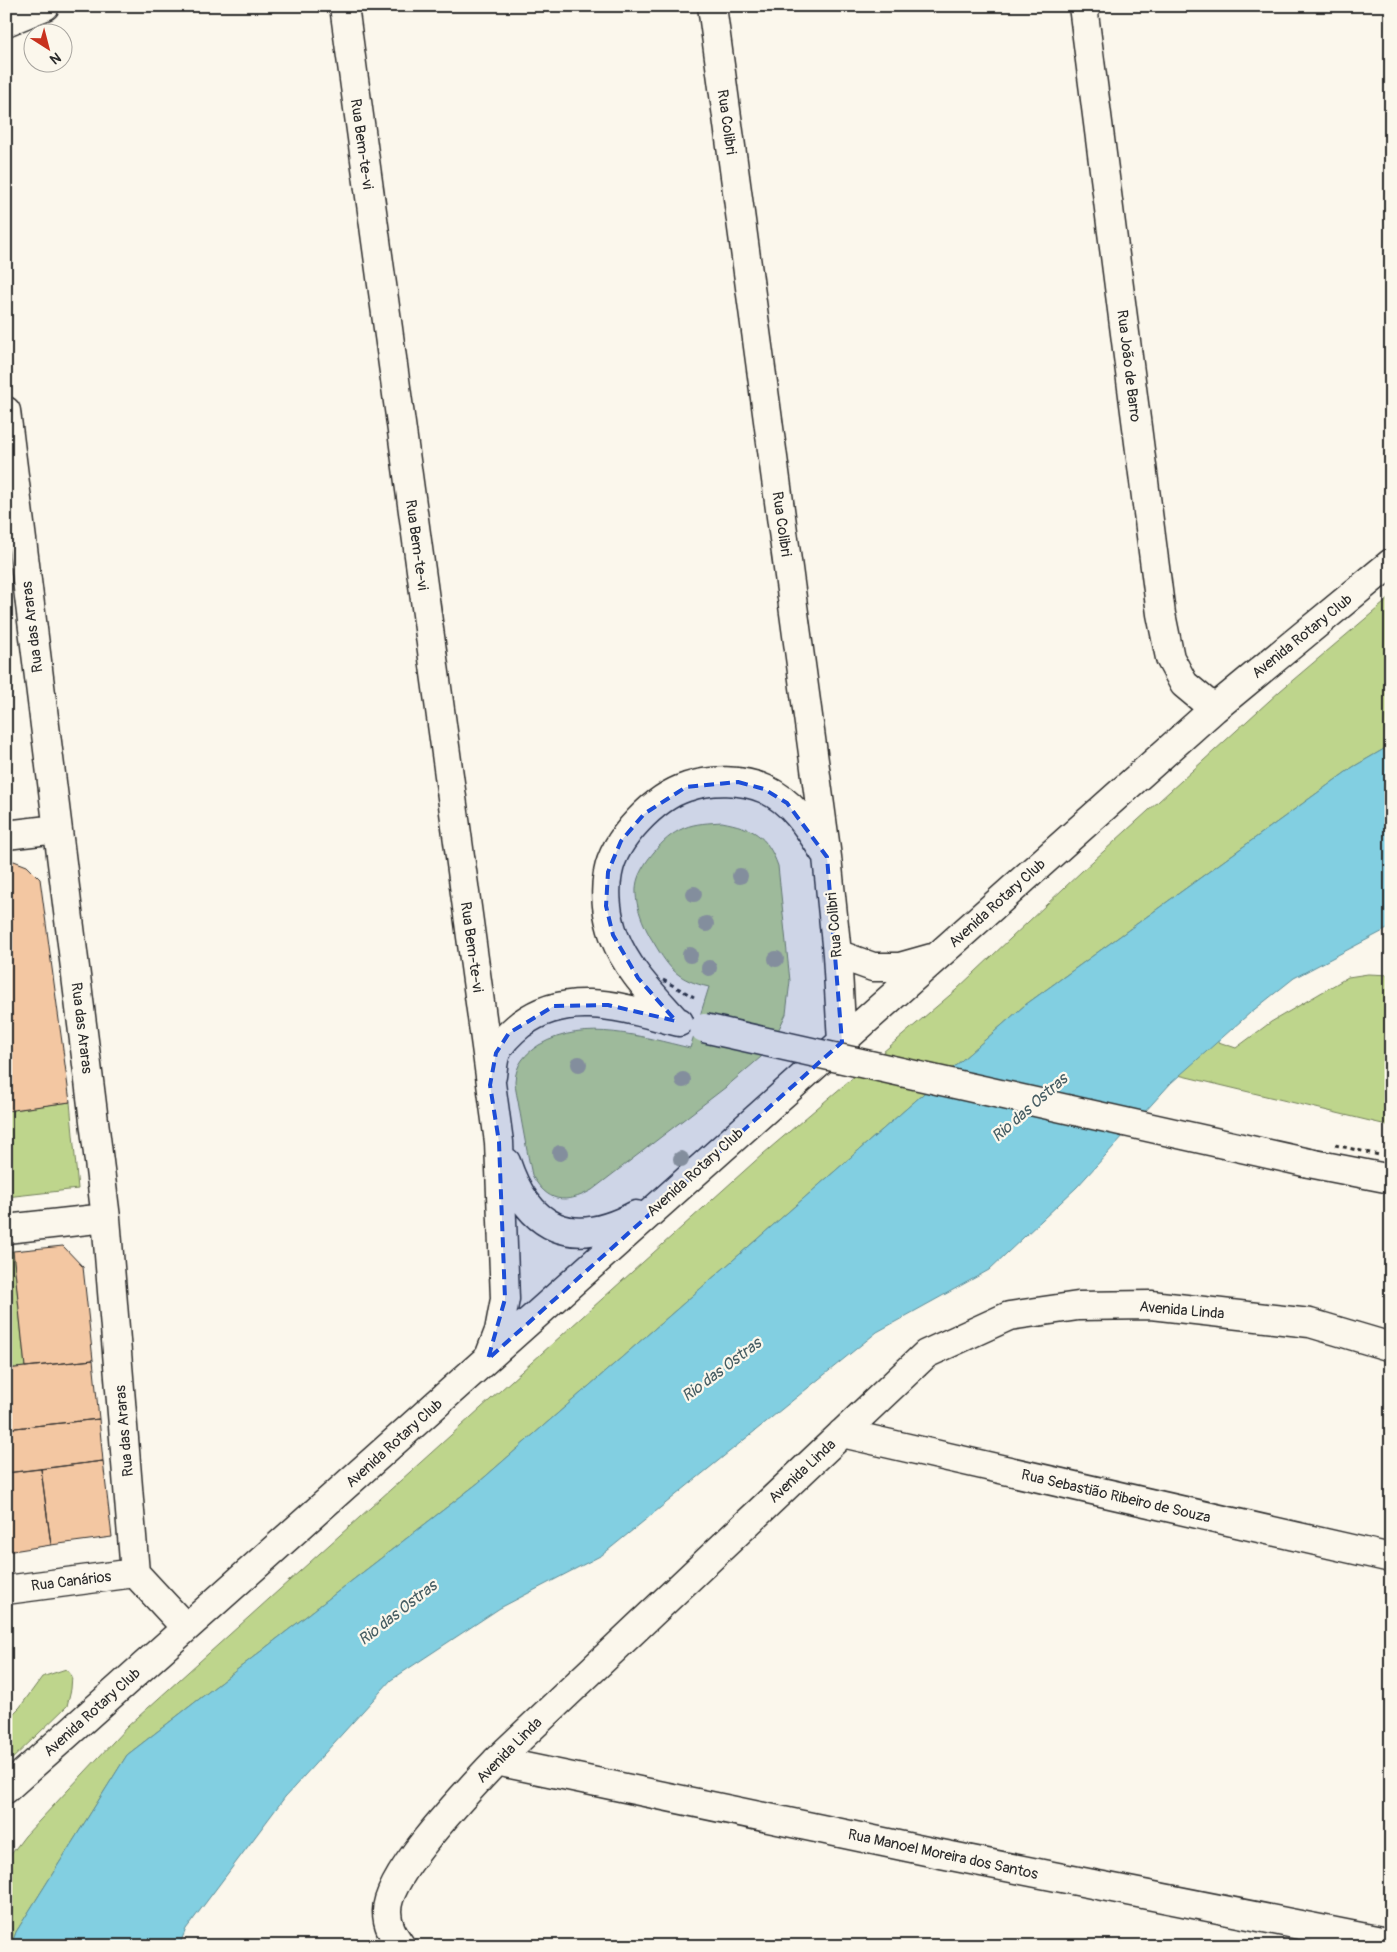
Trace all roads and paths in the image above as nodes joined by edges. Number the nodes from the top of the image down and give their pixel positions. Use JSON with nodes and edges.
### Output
{"nodes":[{"id":1,"x":344,"y":6,"type":"edge"},
{"id":2,"x":712,"y":6,"type":"edge"},
{"id":3,"x":1082,"y":6,"type":"edge"},
{"id":4,"x":41,"y":8,"type":"edge"},
{"id":5,"x":6,"y":22,"type":"edge"},
{"id":6,"x":6,"y":411,"type":"edge"},
{"id":7,"x":8,"y":446,"type":"edge"},
{"id":8,"x":1391,"y":563,"type":"edge"},
{"id":9,"x":1214,"y":708,"type":"junction"},
{"id":10,"x":57,"y":829,"type":"junction"},
{"id":11,"x":6,"y":835,"type":"edge"},
{"id":12,"x":827,"y":857,"type":"junction"},
{"id":13,"x":837,"y":954,"type":"junction"},
{"id":14,"x":937,"y":957,"type":"junction"},
{"id":15,"x":676,"y":1021,"type":"junction"},
{"id":16,"x":842,"y":1042,"type":"junction"},
{"id":17,"x":490,"y":1085,"type":"junction"},
{"id":18,"x":499,"y":1142,"type":"junction"},
{"id":19,"x":1391,"y":1179,"type":"edge"},
{"id":20,"x":676,"y":1189,"type":"junction"},
{"id":21,"x":106,"y":1218,"type":"junction"},
{"id":22,"x":6,"y":1229,"type":"edge"},
{"id":23,"x":1391,"y":1347,"type":"edge"},
{"id":24,"x":488,"y":1359,"type":"junction"},
{"id":25,"x":842,"y":1433,"type":"junction"},
{"id":26,"x":1391,"y":1558,"type":"edge"},
{"id":27,"x":135,"y":1573,"type":"junction"},
{"id":28,"x":6,"y":1590,"type":"edge"},
{"id":29,"x":186,"y":1628,"type":"junction"},
{"id":30,"x":496,"y":1761,"type":"junction"},
{"id":31,"x":6,"y":1789,"type":"edge"},
{"id":32,"x":1391,"y":1943,"type":"edge"},
{"id":33,"x":401,"y":1946,"type":"edge"}],
"edges":[{"from":1,"to":17,"type":"street","name":"Rua Bem-te-vi"},
{"from":2,"to":12,"type":"street","name":"Rua Colibri"},
{"from":3,"to":9,"type":"street","name":"Rua João de Barro"},
{"from":4,"to":5,"type":"street"},
{"from":6,"to":7,"type":"street","name":"Rua das Araras"},
{"from":7,"to":10,"type":"street","name":"Rua das Araras"},
{"from":8,"to":9,"type":"street","name":"Avenida Rotary Club"},
{"from":9,"to":14,"type":"street","name":"Avenida Rotary Club"},
{"from":10,"to":11,"type":"street"},
{"from":10,"to":21,"type":"street","name":"Rua das Araras"},
{"from":12,"to":13,"type":"street","name":"Rua Colibri"},
{"from":12,"to":15,"type":"street"},
{"from":13,"to":14,"type":"street"},
{"from":13,"to":16,"type":"street","name":"Rua Colibri"},
{"from":14,"to":16,"type":"street","name":"Avenida Rotary Club"},
{"from":15,"to":17,"type":"street"},
{"from":15,"to":19,"type":"street","bridge":true},
{"from":16,"to":20,"type":"street","name":"Avenida Rotary Club"},
{"from":17,"to":18,"type":"street","name":"Rua Bem-te-vi"},
{"from":18,"to":20,"type":"street"},
{"from":18,"to":24,"type":"street"},
{"from":20,"to":24,"type":"street","name":"Avenida Rotary Club"},
{"from":21,"to":22,"type":"street"},
{"from":21,"to":27,"type":"street","name":"Rua das Araras"},
{"from":23,"to":25,"type":"street","name":"Avenida Linda"},
{"from":24,"to":29,"type":"street","name":"Avenida Rotary Club"},
{"from":25,"to":26,"type":"street","name":"Rua Sebastião Ribeiro de Souza"},
{"from":25,"to":30,"type":"street","name":"Avenida Linda"},
{"from":27,"to":28,"type":"street","name":"Rua Canários"},
{"from":27,"to":29,"type":"street"},
{"from":29,"to":31,"type":"street","name":"Avenida Rotary Club"},
{"from":30,"to":32,"type":"street","name":"Rua Manoel Moreira dos Santos"},
{"from":30,"to":33,"type":"street","name":"Avenida Linda"}]}
